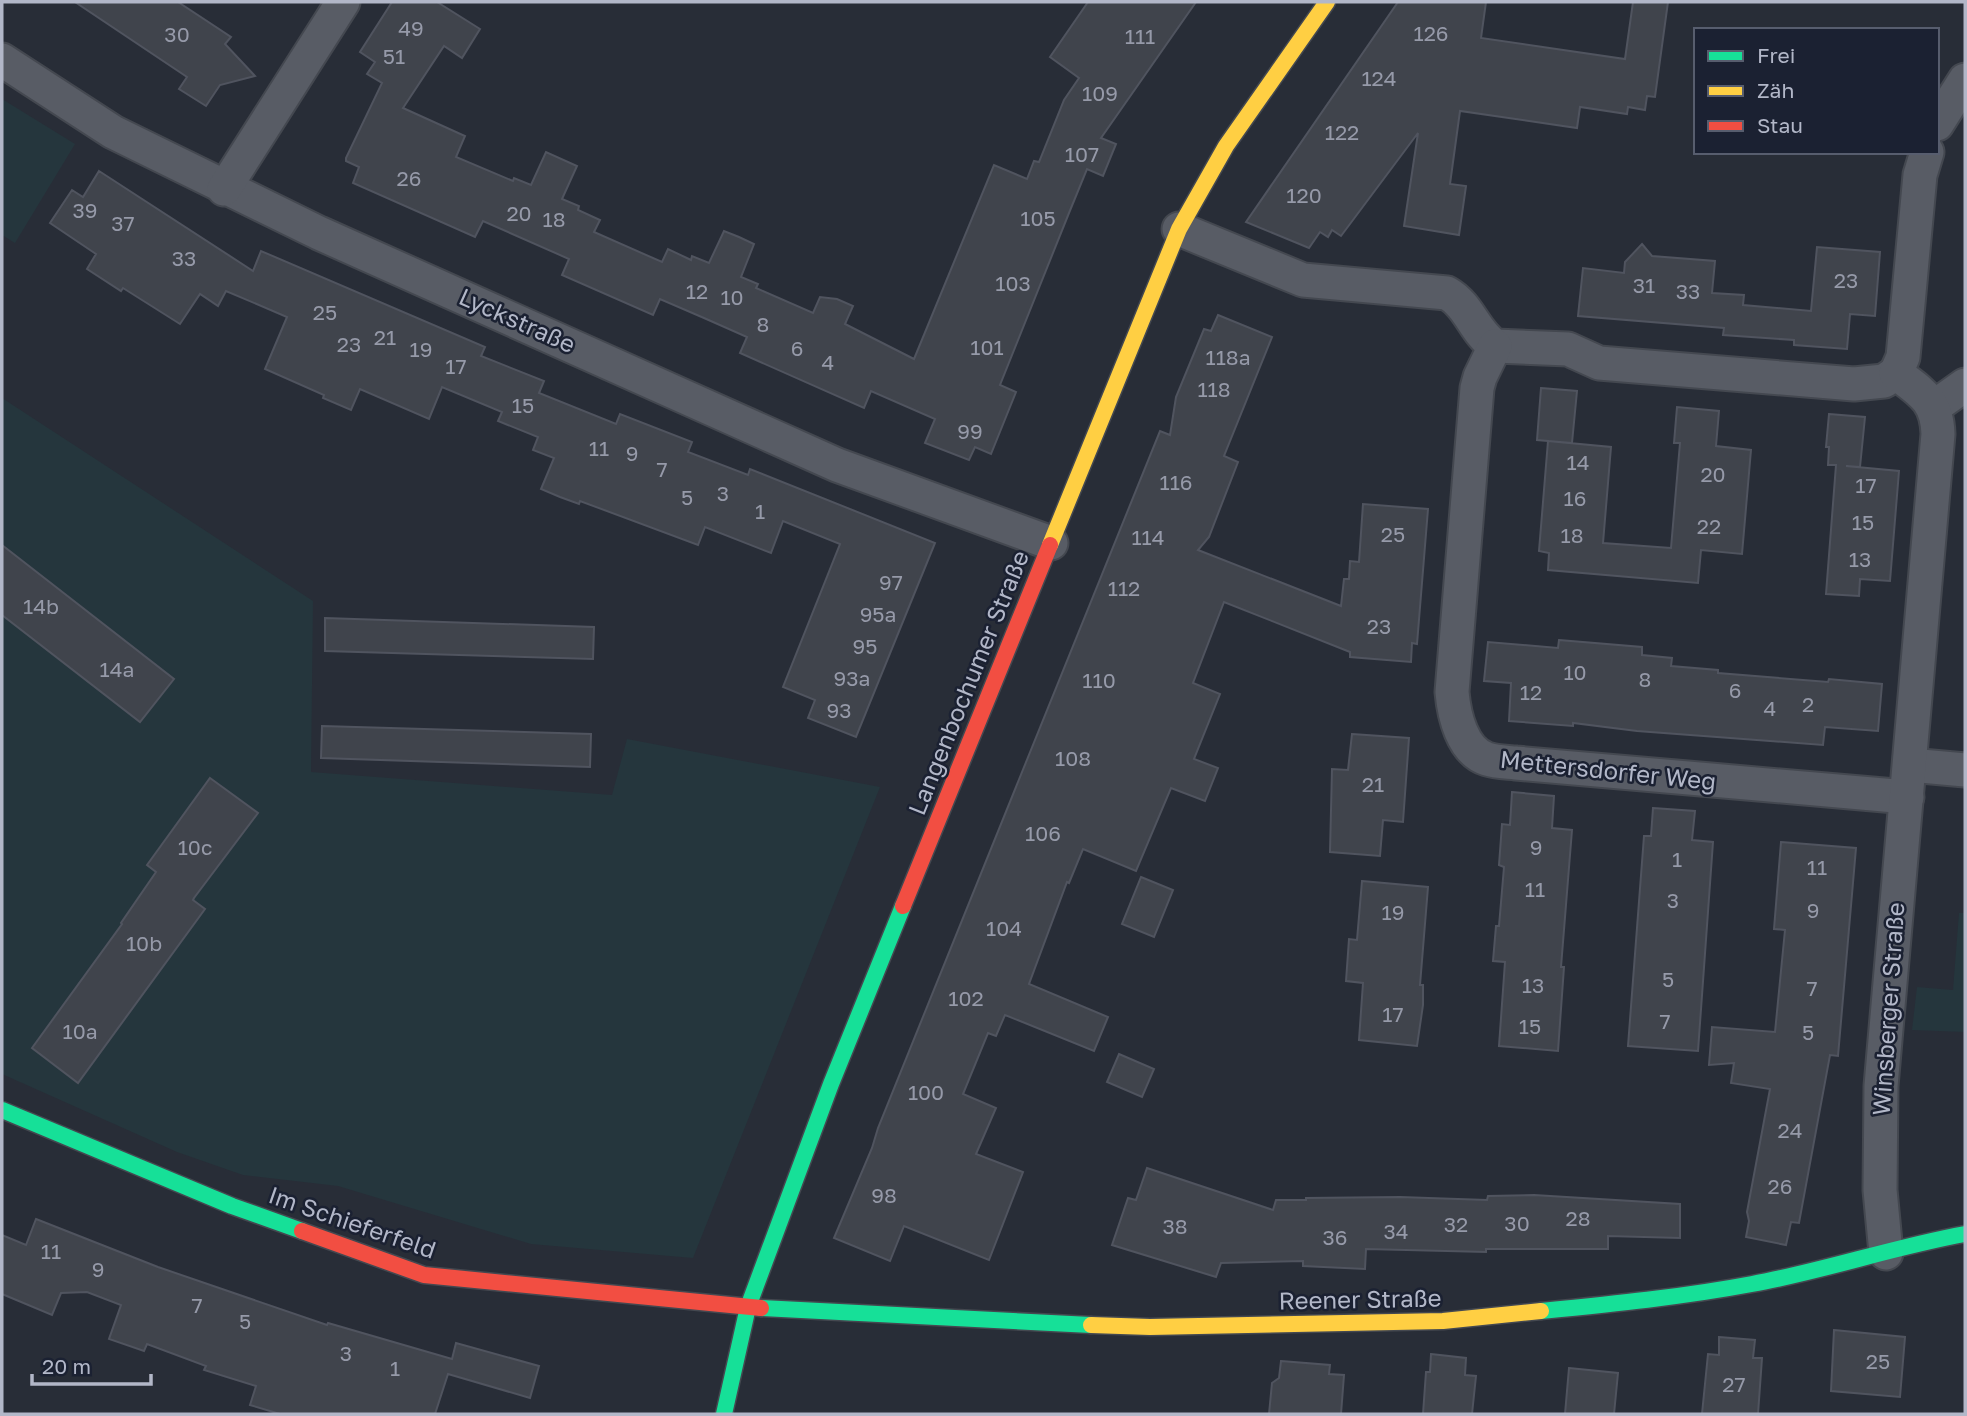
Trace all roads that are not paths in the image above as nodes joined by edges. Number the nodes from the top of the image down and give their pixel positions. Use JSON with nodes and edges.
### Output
{"nodes":[{"id":1,"x":343,"y":2,"type":"edge"},
{"id":2,"x":1327,"y":2,"type":"edge"},
{"id":3,"x":2,"y":60,"type":"edge"},
{"id":4,"x":1965,"y":80,"type":"edge"},
{"id":5,"x":1939,"y":121,"type":"edge"},
{"id":6,"x":1926,"y":154,"type":"edge"},
{"id":7,"x":224,"y":188,"type":"junction"},
{"id":8,"x":1180,"y":229,"type":"junction"},
{"id":9,"x":1495,"y":346,"type":"junction"},
{"id":10,"x":1896,"y":373,"type":"junction"},
{"id":11,"x":1965,"y":385,"type":"edge"},
{"id":12,"x":1934,"y":408,"type":"junction"},
{"id":13,"x":1951,"y":448,"type":"edge"},
{"id":14,"x":1051,"y":543,"type":"junction"},
{"id":15,"x":1965,"y":770,"type":"edge"},
{"id":16,"x":1908,"y":781,"type":"junction"},
{"id":17,"x":2,"y":1110,"type":"edge"},
{"id":18,"x":1965,"y":1234,"type":"edge"},
{"id":19,"x":1886,"y":1253,"type":"junction"},
{"id":20,"x":748,"y":1307,"type":"junction"},
{"id":21,"x":724,"y":1414,"type":"edge"}],
"edges":[{"from":1,"to":7,"type":"street"},
{"from":2,"to":8,"type":"street","name":"Langenbochumer Straße"},
{"from":3,"to":7,"type":"street","name":"Lyckstraße"},
{"from":4,"to":5,"type":"street"},
{"from":6,"to":10,"type":"street"},
{"from":7,"to":14,"type":"street","name":"Lyckstraße"},
{"from":8,"to":9,"type":"street"},
{"from":8,"to":14,"type":"street","name":"Langenbochumer Straße"},
{"from":9,"to":10,"type":"street"},
{"from":9,"to":16,"type":"street","name":"Mettersdorfer Weg"},
{"from":10,"to":12,"type":"street"},
{"from":11,"to":12,"type":"street"},
{"from":12,"to":13,"type":"street","name":"Winsberger Straße"},
{"from":13,"to":16,"type":"street","name":"Winsberger Straße"},
{"from":14,"to":20,"type":"street","name":"Langenbochumer Straße"},
{"from":15,"to":16,"type":"street"},
{"from":16,"to":19,"type":"street","name":"Winsberger Straße"},
{"from":17,"to":20,"type":"street","name":"Im Schieferfeld"},
{"from":18,"to":19,"type":"street","name":"Reener Straße"},
{"from":19,"to":20,"type":"street","name":"Reener Straße"},
{"from":20,"to":21,"type":"street","name":"Langenbochumer Straße"}]}
